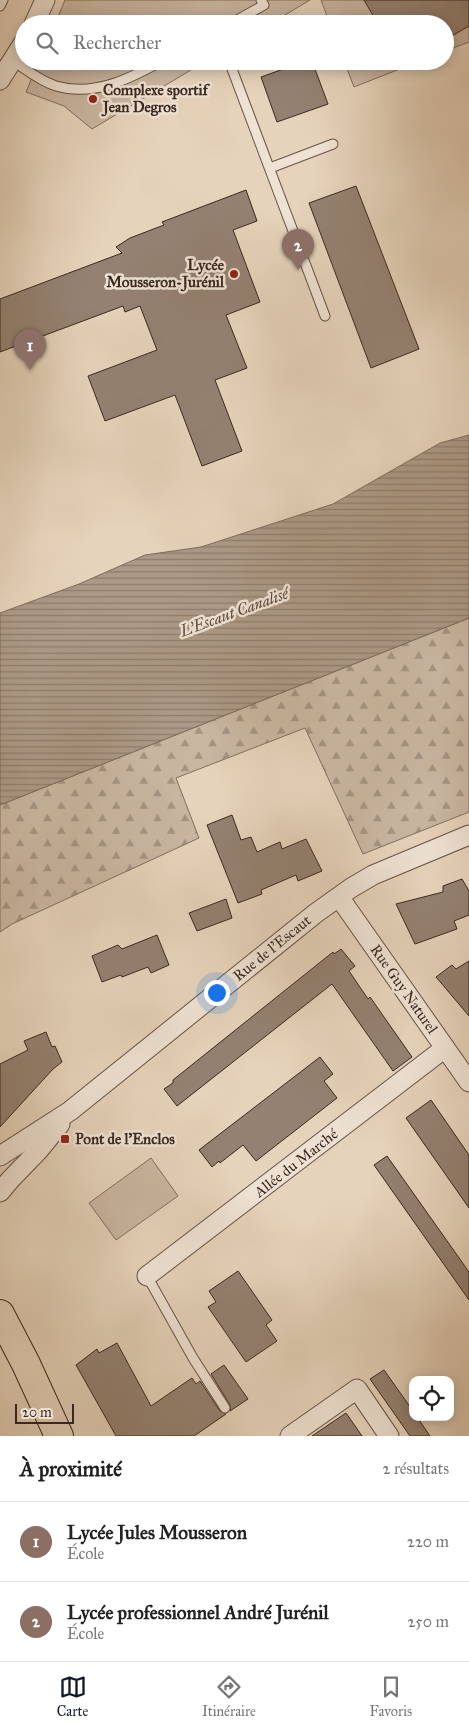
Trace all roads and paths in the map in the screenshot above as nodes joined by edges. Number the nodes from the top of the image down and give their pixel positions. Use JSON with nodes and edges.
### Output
{"nodes":[{"id":1,"x":3,"y":0,"type":"edge"},
{"id":2,"x":45,"y":0,"type":"edge"},
{"id":3,"x":261,"y":0,"type":"edge"},
{"id":4,"x":0,"y":6,"type":"edge"},
{"id":5,"x":38,"y":15,"type":"edge"},
{"id":6,"x":246,"y":15,"type":"edge"},
{"id":7,"x":15,"y":57,"type":"edge"},
{"id":8,"x":13,"y":60,"type":"joint"},
{"id":9,"x":26,"y":70,"type":"edge"},
{"id":10,"x":144,"y":70,"type":"edge"},
{"id":11,"x":232,"y":70,"type":"edge"},
{"id":12,"x":0,"y":80,"type":"edge"},
{"id":13,"x":333,"y":144,"type":"dead end"},
{"id":14,"x":270,"y":168,"type":"junction"},
{"id":15,"x":325,"y":316,"type":"dead end"},
{"id":16,"x":469,"y":835,"type":"edge"},
{"id":17,"x":339,"y":896,"type":"junction"},
{"id":18,"x":445,"y":1048,"type":"junction"},
{"id":19,"x":469,"y":1082,"type":"edge"},
{"id":20,"x":70,"y":1111,"type":"junction"},
{"id":21,"x":0,"y":1156,"type":"edge"},
{"id":22,"x":0,"y":1192,"type":"edge"},
{"id":23,"x":147,"y":1276,"type":"joint"},
{"id":24,"x":0,"y":1314,"type":"edge"},
{"id":25,"x":0,"y":1350,"type":"edge"},
{"id":26,"x":225,"y":1408,"type":"dead end"},
{"id":27,"x":58,"y":1436,"type":"edge"},
{"id":28,"x":290,"y":1436,"type":"edge"},
{"id":29,"x":389,"y":1436,"type":"edge"}],
"edges":[{"from":1,"to":4,"type":"lane"},
{"from":2,"to":5,"type":"street"},
{"from":3,"to":6,"type":"lane"},
{"from":7,"to":8,"type":"street"},
{"from":8,"to":12,"type":"street"},
{"from":9,"to":10,"type":"lane"},
{"from":11,"to":14,"type":"lane"},
{"from":13,"to":14,"type":"lane"},
{"from":14,"to":15,"type":"lane"},
{"from":16,"to":17,"type":"street","name":"Rue de l'Escaut"},
{"from":17,"to":18,"type":"street","name":"Rue Guy Naturel"},
{"from":17,"to":20,"type":"street","name":"Rue de l'Escaut"},
{"from":18,"to":19,"type":"street","name":"Rue Guy Naturel"},
{"from":18,"to":23,"type":"street","name":"Allée du Marché"},
{"from":20,"to":21,"type":"street","name":"Rue de l'Escaut"},
{"from":20,"to":22,"type":"street","name":"Rue de l'Escaut"},
{"from":23,"to":26,"type":"lane"},
{"from":24,"to":27,"type":"main road"},
{"from":25,"to":27,"type":"main road"},
{"from":28,"to":29,"type":"street"}]}
